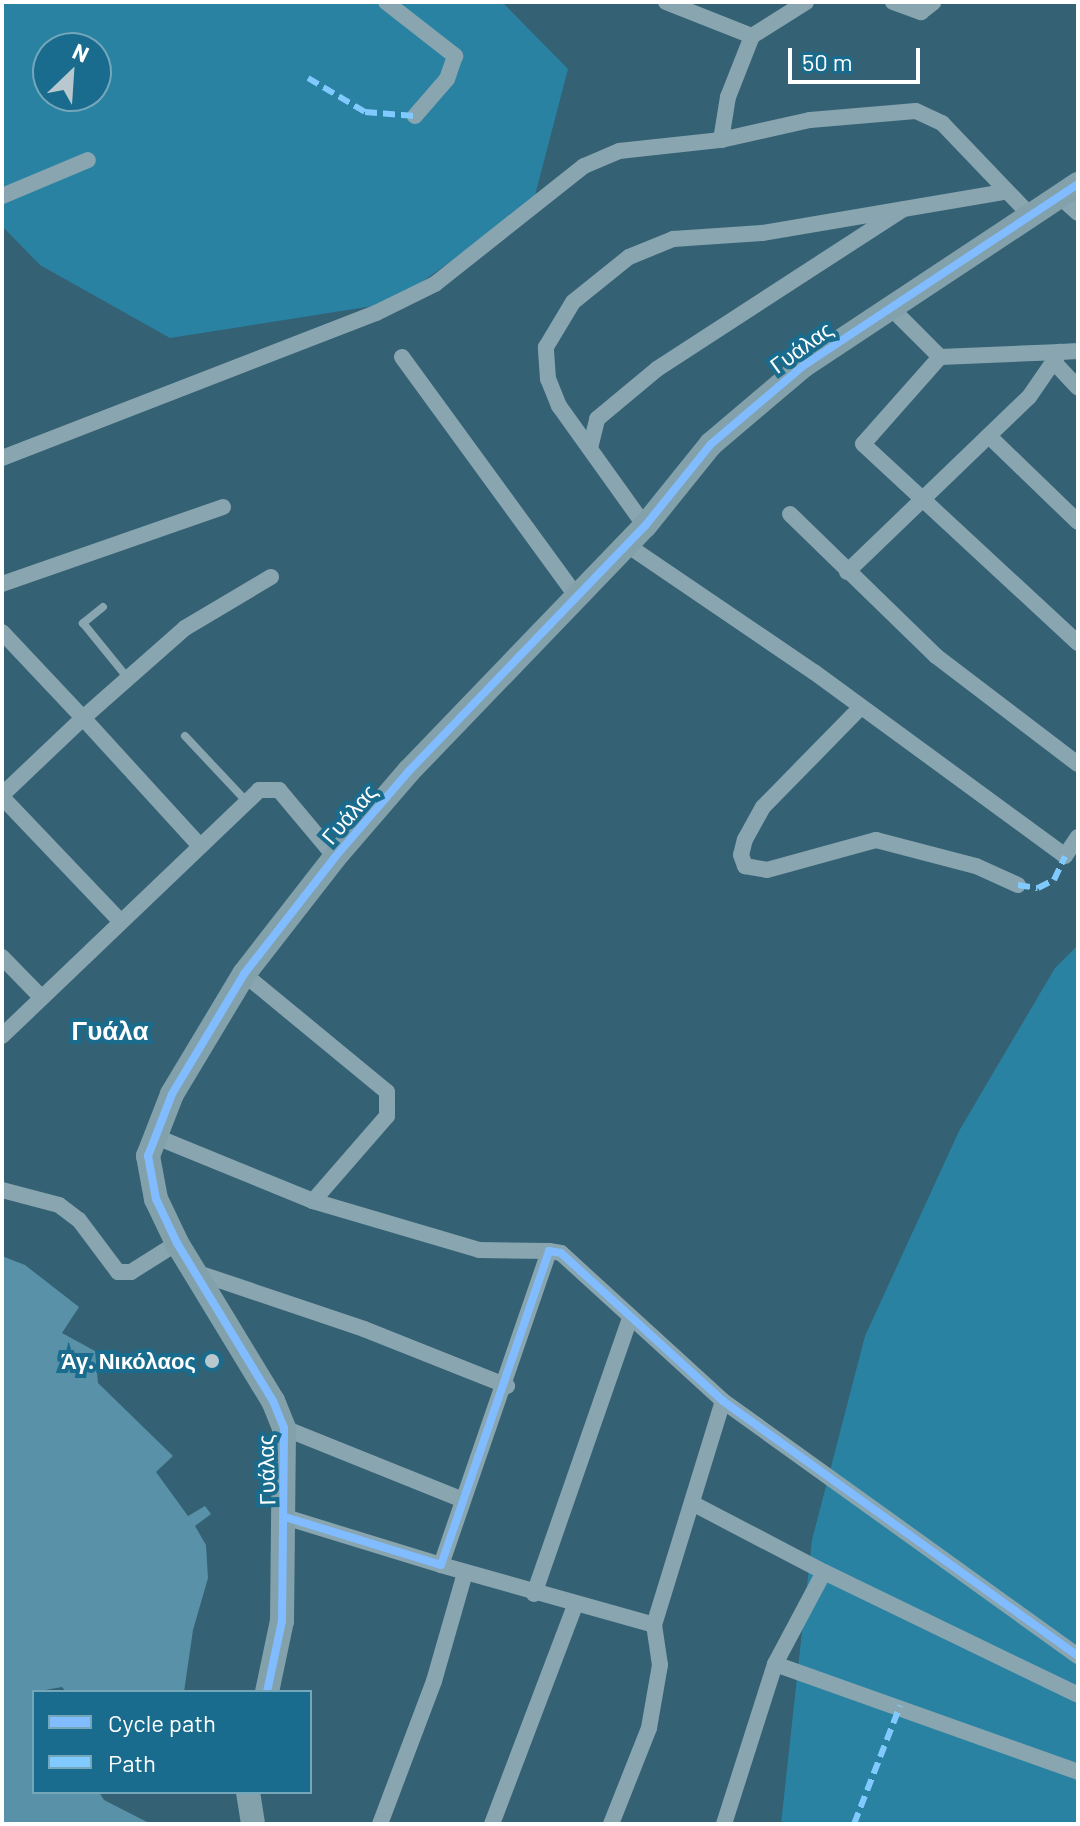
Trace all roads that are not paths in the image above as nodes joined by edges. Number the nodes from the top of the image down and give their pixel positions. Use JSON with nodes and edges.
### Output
{"nodes":[{"id":1,"x":386,"y":2,"type":"edge"},
{"id":2,"x":666,"y":2,"type":"edge"},
{"id":3,"x":806,"y":2,"type":"edge"},
{"id":4,"x":893,"y":2,"type":"edge"},
{"id":5,"x":934,"y":2,"type":"edge"},
{"id":6,"x":752,"y":36,"type":"junction"},
{"id":7,"x":415,"y":116,"type":"dead end"},
{"id":8,"x":721,"y":140,"type":"junction"},
{"id":9,"x":88,"y":160,"type":"dead end"},
{"id":10,"x":1068,"y":189,"type":"edge"},
{"id":11,"x":1005,"y":192,"type":"junction"},
{"id":12,"x":2,"y":196,"type":"edge"},
{"id":13,"x":907,"y":205,"type":"junction"},
{"id":14,"x":1028,"y":213,"type":"junction"},
{"id":15,"x":1078,"y":213,"type":"edge"},
{"id":16,"x":890,"y":307,"type":"junction"},
{"id":17,"x":1078,"y":351,"type":"edge"},
{"id":18,"x":402,"y":357,"type":"dead end"},
{"id":19,"x":940,"y":357,"type":"junction"},
{"id":20,"x":1057,"y":357,"type":"junction"},
{"id":21,"x":1078,"y":388,"type":"edge"},
{"id":22,"x":990,"y":437,"type":"junction"},
{"id":23,"x":590,"y":448,"type":"junction"},
{"id":24,"x":2,"y":458,"type":"edge"},
{"id":25,"x":921,"y":502,"type":"junction"},
{"id":26,"x":223,"y":507,"type":"dead end"},
{"id":27,"x":790,"y":514,"type":"dead end"},
{"id":28,"x":1078,"y":522,"type":"edge"},
{"id":29,"x":645,"y":526,"type":"junction"},
{"id":30,"x":627,"y":545,"type":"junction"},
{"id":31,"x":847,"y":572,"type":"junction"},
{"id":32,"x":271,"y":577,"type":"dead end"},
{"id":33,"x":2,"y":584,"type":"edge"},
{"id":34,"x":577,"y":597,"type":"junction"},
{"id":35,"x":103,"y":607,"type":"dead end"},
{"id":36,"x":2,"y":632,"type":"edge"},
{"id":37,"x":1078,"y":643,"type":"edge"},
{"id":38,"x":126,"y":676,"type":"junction"},
{"id":39,"x":861,"y":707,"type":"junction"},
{"id":40,"x":83,"y":718,"type":"junction"},
{"id":41,"x":185,"y":736,"type":"dead end"},
{"id":42,"x":1078,"y":764,"type":"edge"},
{"id":43,"x":2,"y":796,"type":"edge"},
{"id":44,"x":247,"y":802,"type":"junction"},
{"id":45,"x":1078,"y":837,"type":"edge"},
{"id":46,"x":200,"y":846,"type":"junction"},
{"id":47,"x":335,"y":857,"type":"junction"},
{"id":48,"x":1018,"y":885,"type":"dead end"},
{"id":49,"x":120,"y":921,"type":"junction"},
{"id":50,"x":2,"y":957,"type":"edge"},
{"id":51,"x":244,"y":974,"type":"junction"},
{"id":52,"x":41,"y":997,"type":"junction"},
{"id":53,"x":2,"y":1036,"type":"edge"},
{"id":54,"x":154,"y":1136,"type":"junction"},
{"id":55,"x":2,"y":1190,"type":"edge"},
{"id":56,"x":313,"y":1201,"type":"junction"},
{"id":57,"x":177,"y":1243,"type":"junction"},
{"id":58,"x":549,"y":1251,"type":"junction"},
{"id":59,"x":198,"y":1273,"type":"junction"},
{"id":60,"x":630,"y":1318,"type":"junction"},
{"id":61,"x":507,"y":1386,"type":"junction"},
{"id":62,"x":723,"y":1401,"type":"junction"},
{"id":63,"x":284,"y":1428,"type":"junction"},
{"id":64,"x":463,"y":1500,"type":"junction"},
{"id":65,"x":692,"y":1503,"type":"junction"},
{"id":66,"x":285,"y":1517,"type":"junction"},
{"id":67,"x":441,"y":1565,"type":"junction"},
{"id":68,"x":824,"y":1572,"type":"junction"},
{"id":69,"x":465,"y":1573,"type":"junction"},
{"id":70,"x":534,"y":1594,"type":"junction"},
{"id":71,"x":575,"y":1606,"type":"junction"},
{"id":72,"x":654,"y":1625,"type":"junction"},
{"id":73,"x":1078,"y":1656,"type":"edge"},
{"id":74,"x":775,"y":1664,"type":"junction"},
{"id":75,"x":267,"y":1690,"type":"edge"},
{"id":76,"x":1078,"y":1695,"type":"edge"},
{"id":77,"x":1078,"y":1772,"type":"edge"},
{"id":78,"x":248,"y":1794,"type":"edge"},
{"id":79,"x":253,"y":1824,"type":"edge"},
{"id":80,"x":380,"y":1824,"type":"edge"},
{"id":81,"x":492,"y":1824,"type":"edge"},
{"id":82,"x":611,"y":1824,"type":"edge"},
{"id":83,"x":724,"y":1824,"type":"edge"}],
"edges":[{"from":1,"to":7,"type":"street"},
{"from":2,"to":6,"type":"street"},
{"from":3,"to":6,"type":"street"},
{"from":4,"to":5,"type":"street"},
{"from":6,"to":8,"type":"street"},
{"from":8,"to":11,"type":"street"},
{"from":8,"to":24,"type":"street"},
{"from":9,"to":12,"type":"street"},
{"from":10,"to":14,"type":"street","name":"Γυάλας"},
{"from":10,"to":15,"type":"street"},
{"from":11,"to":13,"type":"street"},
{"from":11,"to":14,"type":"street"},
{"from":13,"to":23,"type":"street"},
{"from":13,"to":23,"type":"street"},
{"from":14,"to":16,"type":"street","name":"Γυάλας"},
{"from":16,"to":19,"type":"street"},
{"from":16,"to":29,"type":"street","name":"Γυάλας"},
{"from":17,"to":20,"type":"street"},
{"from":18,"to":34,"type":"street"},
{"from":19,"to":20,"type":"street"},
{"from":19,"to":25,"type":"street"},
{"from":20,"to":21,"type":"street"},
{"from":20,"to":22,"type":"street"},
{"from":22,"to":25,"type":"street"},
{"from":22,"to":28,"type":"street"},
{"from":23,"to":29,"type":"street"},
{"from":25,"to":31,"type":"street"},
{"from":25,"to":37,"type":"street"},
{"from":26,"to":33,"type":"street"},
{"from":27,"to":31,"type":"street"},
{"from":29,"to":30,"type":"street","name":"Γυάλας"},
{"from":30,"to":34,"type":"street","name":"Γυάλας"},
{"from":30,"to":39,"type":"street"},
{"from":31,"to":42,"type":"street"},
{"from":32,"to":38,"type":"street"},
{"from":34,"to":47,"type":"street","name":"Γυάλας"},
{"from":35,"to":38,"type":"lane"},
{"from":36,"to":40,"type":"street"},
{"from":38,"to":40,"type":"street"},
{"from":39,"to":45,"type":"street"},
{"from":39,"to":48,"type":"street"},
{"from":40,"to":43,"type":"street"},
{"from":40,"to":46,"type":"street"},
{"from":41,"to":44,"type":"lane"},
{"from":43,"to":49,"type":"street"},
{"from":44,"to":46,"type":"street"},
{"from":44,"to":47,"type":"street"},
{"from":46,"to":49,"type":"street"},
{"from":47,"to":51,"type":"street","name":"Γυάλας"},
{"from":49,"to":52,"type":"street"},
{"from":50,"to":52,"type":"street"},
{"from":51,"to":54,"type":"street","name":"Γυάλας"},
{"from":51,"to":56,"type":"street"},
{"from":52,"to":53,"type":"street"},
{"from":54,"to":56,"type":"street"},
{"from":54,"to":57,"type":"street","name":"Γυάλας"},
{"from":55,"to":57,"type":"street"},
{"from":56,"to":58,"type":"street"},
{"from":57,"to":59,"type":"street","name":"Γυάλας"},
{"from":58,"to":60,"type":"street"},
{"from":58,"to":61,"type":"street"},
{"from":59,"to":61,"type":"street"},
{"from":59,"to":63,"type":"street","name":"Γυάλας"},
{"from":60,"to":62,"type":"street"},
{"from":60,"to":70,"type":"street"},
{"from":61,"to":64,"type":"street"},
{"from":62,"to":65,"type":"street"},
{"from":62,"to":73,"type":"street"},
{"from":63,"to":64,"type":"street"},
{"from":63,"to":66,"type":"street","name":"Γυάλας"},
{"from":64,"to":67,"type":"street"},
{"from":65,"to":68,"type":"street"},
{"from":65,"to":72,"type":"street"},
{"from":66,"to":67,"type":"street"},
{"from":66,"to":75,"type":"street","name":"Γυάλας"},
{"from":67,"to":69,"type":"street"},
{"from":68,"to":74,"type":"street"},
{"from":68,"to":76,"type":"street"},
{"from":69,"to":70,"type":"street"},
{"from":69,"to":80,"type":"street"},
{"from":70,"to":71,"type":"street"},
{"from":71,"to":72,"type":"street"},
{"from":71,"to":81,"type":"street"},
{"from":72,"to":82,"type":"street"},
{"from":74,"to":77,"type":"street"},
{"from":74,"to":83,"type":"street"},
{"from":78,"to":79,"type":"street"}]}
